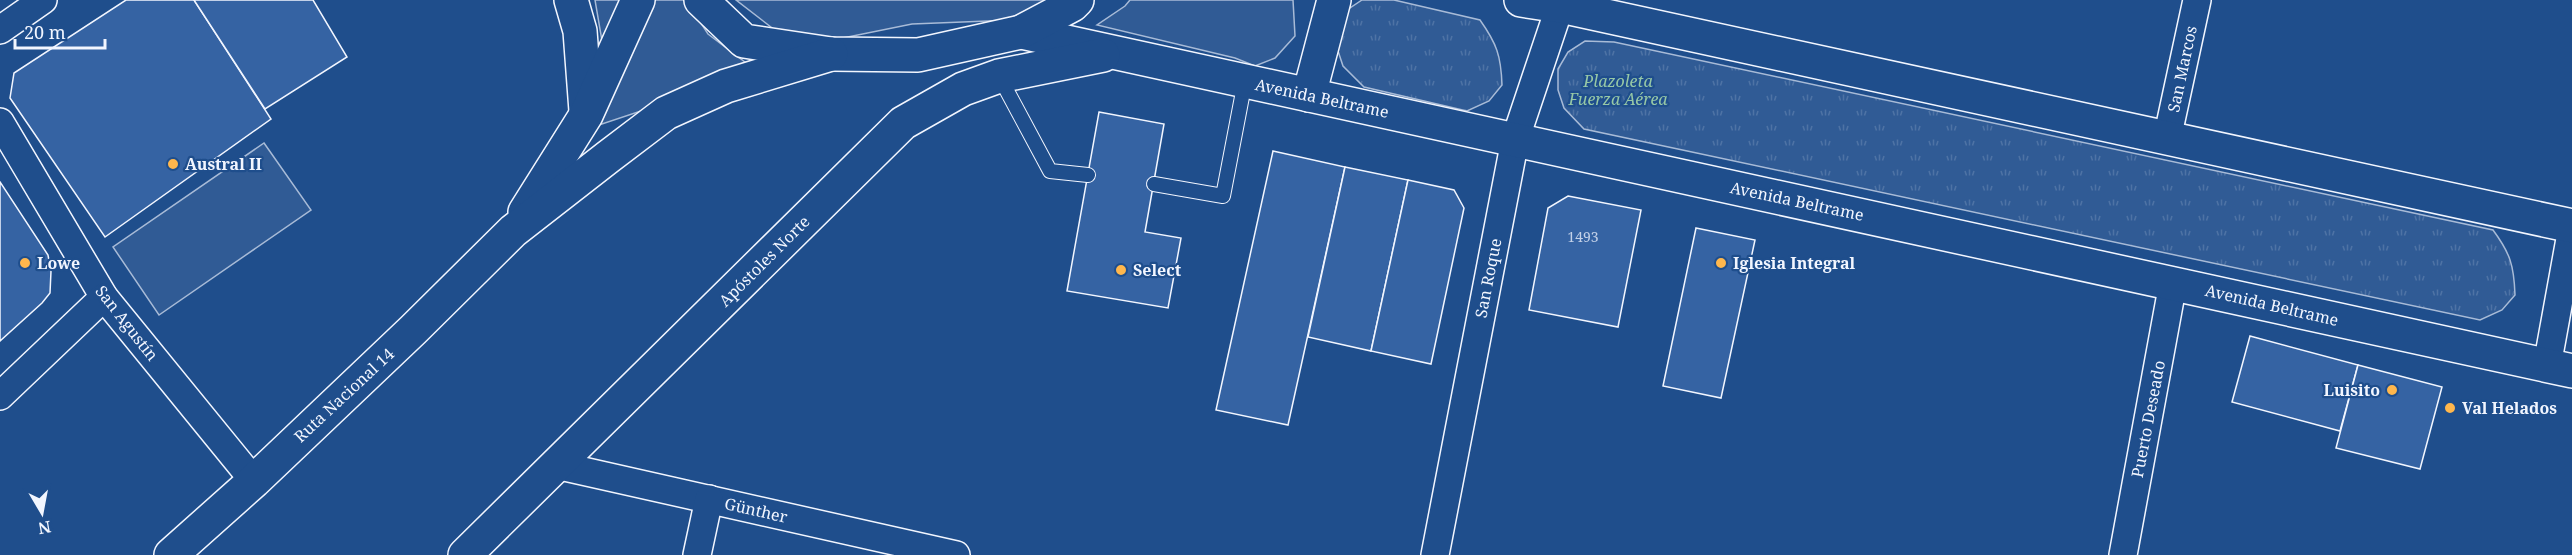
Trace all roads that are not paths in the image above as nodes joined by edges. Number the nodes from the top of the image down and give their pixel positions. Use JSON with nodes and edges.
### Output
{"nodes":[{"id":1,"x":44,"y":0,"type":"edge"},
{"id":2,"x":571,"y":0,"type":"edge"},
{"id":3,"x":638,"y":0,"type":"edge"},
{"id":4,"x":701,"y":0,"type":"edge"},
{"id":5,"x":1077,"y":0,"type":"edge"},
{"id":6,"x":1335,"y":0,"type":"edge"},
{"id":7,"x":1521,"y":0,"type":"edge"},
{"id":8,"x":2197,"y":0,"type":"edge"},
{"id":9,"x":1561,"y":3,"type":"edge"},
{"id":10,"x":0,"y":30,"type":"edge"},
{"id":11,"x":1021,"y":32,"type":"junction"},
{"id":12,"x":1113,"y":52,"type":"junction"},
{"id":13,"x":831,"y":54,"type":"junction"},
{"id":14,"x":999,"y":76,"type":"junction"},
{"id":15,"x":1245,"y":81,"type":"junction"},
{"id":16,"x":1309,"y":95,"type":"junction"},
{"id":17,"x":586,"y":115,"type":"junction"},
{"id":18,"x":0,"y":122,"type":"edge"},
{"id":19,"x":2168,"y":139,"type":"junction"},
{"id":20,"x":1515,"y":140,"type":"junction"},
{"id":21,"x":1088,"y":175,"type":"dead end"},
{"id":22,"x":1154,"y":184,"type":"dead end"},
{"id":23,"x":2572,"y":227,"type":"edge"},
{"id":24,"x":513,"y":231,"type":"junction"},
{"id":25,"x":2173,"y":283,"type":"junction"},
{"id":26,"x":104,"y":297,"type":"junction"},
{"id":27,"x":2559,"y":369,"type":"edge"},
{"id":28,"x":0,"y":396,"type":"edge"},
{"id":29,"x":556,"y":465,"type":"junction"},
{"id":30,"x":254,"y":481,"type":"junction"},
{"id":31,"x":709,"y":499,"type":"junction"},
{"id":32,"x":171,"y":555,"type":"edge"},
{"id":33,"x":465,"y":555,"type":"edge"},
{"id":34,"x":697,"y":555,"type":"edge"},
{"id":35,"x":956,"y":555,"type":"edge"},
{"id":36,"x":1435,"y":555,"type":"edge"},
{"id":37,"x":2123,"y":555,"type":"edge"}],
"edges":[{"from":1,"to":10,"type":"street"},
{"from":2,"to":17,"type":"main road"},
{"from":3,"to":17,"type":"main road","name":"Ruta Nacional 14"},
{"from":4,"to":13,"type":"main road","name":"Ruta Nacional 14"},
{"from":5,"to":11,"type":"main road","name":"Ruta Nacional 14"},
{"from":6,"to":16,"type":"main road"},
{"from":7,"to":9,"type":"main road"},
{"from":8,"to":19,"type":"street","name":"San Marcos"},
{"from":9,"to":19,"type":"main road"},
{"from":9,"to":20,"type":"street","name":"San Roque"},
{"from":11,"to":12,"type":"main road","name":"Avenida Beltrame"},
{"from":11,"to":13,"type":"main road","name":"Ruta Nacional 14"},
{"from":12,"to":14,"type":"main road","name":"Apóstoles Norte"},
{"from":12,"to":15,"type":"main road","name":"Avenida Beltrame"},
{"from":13,"to":24,"type":"main road","name":"Ruta Nacional 14"},
{"from":14,"to":21,"type":"lane"},
{"from":14,"to":29,"type":"main road","name":"Apóstoles Norte"},
{"from":15,"to":16,"type":"main road","name":"Avenida Beltrame"},
{"from":15,"to":22,"type":"lane"},
{"from":16,"to":20,"type":"main road","name":"Avenida Beltrame"},
{"from":17,"to":24,"type":"main road","name":"Ruta Nacional 14"},
{"from":18,"to":26,"type":"street","name":"San Agustín"},
{"from":19,"to":23,"type":"main road"},
{"from":20,"to":25,"type":"main road","name":"Avenida Beltrame"},
{"from":20,"to":36,"type":"street","name":"San Roque"},
{"from":23,"to":27,"type":"street"},
{"from":24,"to":30,"type":"main road","name":"Ruta Nacional 14"},
{"from":25,"to":27,"type":"main road","name":"Avenida Beltrame"},
{"from":25,"to":37,"type":"street","name":"Puerto Deseado"},
{"from":26,"to":28,"type":"street"},
{"from":26,"to":30,"type":"street","name":"San Agustín"},
{"from":29,"to":31,"type":"street","name":"Günther"},
{"from":29,"to":33,"type":"main road","name":"Apóstoles Norte"},
{"from":30,"to":32,"type":"main road","name":"Ruta Nacional 14"},
{"from":31,"to":34,"type":"street"},
{"from":31,"to":35,"type":"street","name":"Günther"}]}
